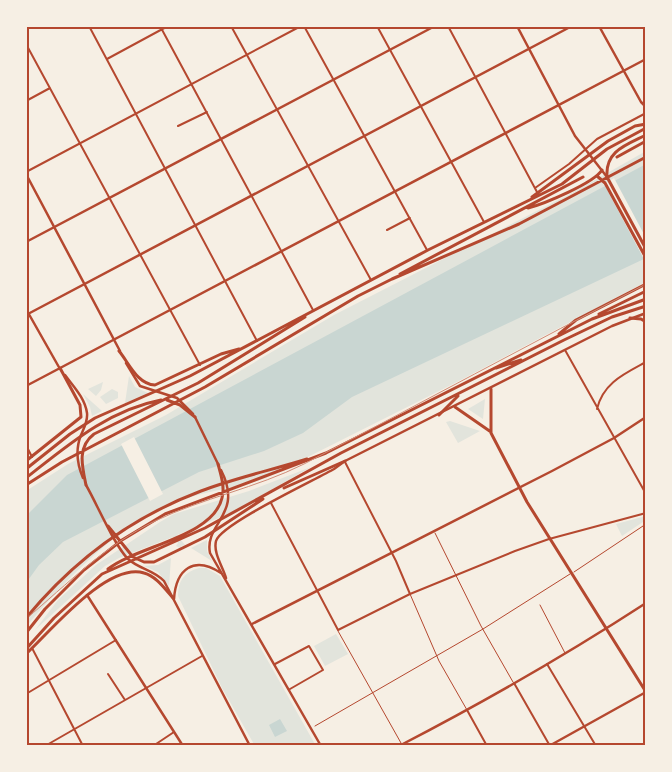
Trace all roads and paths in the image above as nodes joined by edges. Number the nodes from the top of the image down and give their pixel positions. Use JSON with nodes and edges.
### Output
{"nodes":[{"id":1,"x":90,"y":26,"type":"edge"},
{"id":2,"x":168,"y":26,"type":"edge"},
{"id":3,"x":231,"y":26,"type":"edge"},
{"id":4,"x":301,"y":26,"type":"edge"},
{"id":5,"x":304,"y":26,"type":"edge"},
{"id":6,"x":377,"y":26,"type":"edge"},
{"id":7,"x":435,"y":26,"type":"edge"},
{"id":8,"x":448,"y":26,"type":"edge"},
{"id":9,"x":517,"y":26,"type":"edge"},
{"id":10,"x":572,"y":26,"type":"edge"},
{"id":11,"x":599,"y":26,"type":"edge"},
{"id":12,"x":161,"y":28,"type":"edge"},
{"id":13,"x":26,"y":44,"type":"edge"},
{"id":14,"x":528,"y":49,"type":"junction"},
{"id":15,"x":390,"y":50,"type":"junction"},
{"id":16,"x":247,"y":56,"type":"junction"},
{"id":17,"x":107,"y":59,"type":"junction"},
{"id":18,"x":646,"y":59,"type":"edge"},
{"id":19,"x":624,"y":70,"type":"junction"},
{"id":20,"x":475,"y":78,"type":"junction"},
{"id":21,"x":333,"y":80,"type":"junction"},
{"id":22,"x":192,"y":85,"type":"junction"},
{"id":23,"x":50,"y":88,"type":"junction"},
{"id":24,"x":26,"y":101,"type":"edge"},
{"id":25,"x":558,"y":105,"type":"junction"},
{"id":26,"x":420,"y":106,"type":"junction"},
{"id":27,"x":646,"y":107,"type":"edge"},
{"id":28,"x":277,"y":110,"type":"junction"},
{"id":29,"x":207,"y":112,"type":"junction"},
{"id":30,"x":646,"y":113,"type":"edge"},
{"id":31,"x":137,"y":114,"type":"junction"},
{"id":32,"x":645,"y":125,"type":"edge"},
{"id":33,"x":178,"y":126,"type":"dead end"},
{"id":34,"x":505,"y":132,"type":"junction"},
{"id":35,"x":646,"y":135,"type":"edge"},
{"id":36,"x":363,"y":136,"type":"junction"},
{"id":37,"x":222,"y":139,"type":"junction"},
{"id":38,"x":646,"y":141,"type":"edge"},
{"id":39,"x":80,"y":144,"type":"junction"},
{"id":40,"x":588,"y":150,"type":"junction"},
{"id":41,"x":617,"y":157,"type":"dead end"},
{"id":42,"x":646,"y":157,"type":"edge"},
{"id":43,"x":450,"y":162,"type":"junction"},
{"id":44,"x":308,"y":166,"type":"junction"},
{"id":45,"x":166,"y":169,"type":"junction"},
{"id":46,"x":602,"y":170,"type":"junction"},
{"id":47,"x":26,"y":173,"type":"edge"},
{"id":48,"x":583,"y":176,"type":"dead end"},
{"id":49,"x":597,"y":176,"type":"junction"},
{"id":50,"x":607,"y":177,"type":"junction"},
{"id":51,"x":536,"y":190,"type":"junction"},
{"id":52,"x":395,"y":191,"type":"junction"},
{"id":53,"x":253,"y":196,"type":"junction"},
{"id":54,"x":530,"y":198,"type":"junction"},
{"id":55,"x":109,"y":199,"type":"junction"},
{"id":56,"x":525,"y":209,"type":"junction"},
{"id":57,"x":410,"y":218,"type":"junction"},
{"id":58,"x":339,"y":221,"type":"junction"},
{"id":59,"x":484,"y":222,"type":"junction"},
{"id":60,"x":196,"y":226,"type":"junction"},
{"id":61,"x":54,"y":227,"type":"junction"},
{"id":62,"x":387,"y":230,"type":"dead end"},
{"id":63,"x":26,"y":242,"type":"edge"},
{"id":64,"x":646,"y":248,"type":"edge"},
{"id":65,"x":428,"y":250,"type":"junction"},
{"id":66,"x":283,"y":251,"type":"junction"},
{"id":67,"x":140,"y":255,"type":"junction"},
{"id":68,"x":646,"y":258,"type":"edge"},
{"id":69,"x":392,"y":279,"type":"junction"},
{"id":70,"x":371,"y":280,"type":"junction"},
{"id":71,"x":225,"y":281,"type":"junction"},
{"id":72,"x":646,"y":284,"type":"edge"},
{"id":73,"x":85,"y":285,"type":"junction"},
{"id":74,"x":646,"y":291,"type":"edge"},
{"id":75,"x":646,"y":299,"type":"edge"},
{"id":76,"x":646,"y":306,"type":"edge"},
{"id":77,"x":26,"y":309,"type":"edge"},
{"id":78,"x":169,"y":310,"type":"junction"},
{"id":79,"x":313,"y":311,"type":"junction"},
{"id":80,"x":646,"y":313,"type":"edge"},
{"id":81,"x":28,"y":314,"type":"edge"},
{"id":82,"x":630,"y":318,"type":"junction"},
{"id":83,"x":592,"y":319,"type":"junction"},
{"id":84,"x":646,"y":322,"type":"edge"},
{"id":85,"x":555,"y":338,"type":"junction"},
{"id":86,"x":113,"y":339,"type":"junction"},
{"id":87,"x":256,"y":341,"type":"junction"},
{"id":88,"x":242,"y":349,"type":"junction"},
{"id":89,"x":120,"y":350,"type":"junction"},
{"id":90,"x":565,"y":350,"type":"junction"},
{"id":91,"x":532,"y":356,"type":"junction"},
{"id":92,"x":646,"y":362,"type":"edge"},
{"id":93,"x":200,"y":365,"type":"junction"},
{"id":94,"x":60,"y":368,"type":"junction"},
{"id":95,"x":481,"y":373,"type":"junction"},
{"id":96,"x":26,"y":386,"type":"edge"},
{"id":97,"x":491,"y":388,"type":"junction"},
{"id":98,"x":460,"y":394,"type":"junction"},
{"id":99,"x":456,"y":407,"type":"junction"},
{"id":100,"x":596,"y":409,"type":"junction"},
{"id":101,"x":439,"y":415,"type":"junction"},
{"id":102,"x":646,"y":417,"type":"edge"},
{"id":103,"x":195,"y":418,"type":"junction"},
{"id":104,"x":491,"y":433,"type":"junction"},
{"id":105,"x":614,"y":438,"type":"junction"},
{"id":106,"x":26,"y":445,"type":"edge"},
{"id":107,"x":326,"y":453,"type":"junction"},
{"id":108,"x":32,"y":457,"type":"junction"},
{"id":109,"x":345,"y":461,"type":"junction"},
{"id":110,"x":26,"y":462,"type":"edge"},
{"id":111,"x":218,"y":464,"type":"junction"},
{"id":112,"x":26,"y":469,"type":"edge"},
{"id":113,"x":26,"y":478,"type":"edge"},
{"id":114,"x":26,"y":485,"type":"edge"},
{"id":115,"x":86,"y":485,"type":"junction"},
{"id":116,"x":519,"y":487,"type":"junction"},
{"id":117,"x":273,"y":492,"type":"junction"},
{"id":118,"x":646,"y":494,"type":"edge"},
{"id":119,"x":271,"y":503,"type":"junction"},
{"id":120,"x":646,"y":513,"type":"edge"},
{"id":121,"x":646,"y":524,"type":"edge"},
{"id":122,"x":108,"y":526,"type":"junction"},
{"id":123,"x":434,"y":530,"type":"junction"},
{"id":124,"x":549,"y":538,"type":"junction"},
{"id":125,"x":391,"y":552,"type":"junction"},
{"id":126,"x":223,"y":573,"type":"junction"},
{"id":127,"x":102,"y":574,"type":"junction"},
{"id":128,"x":571,"y":574,"type":"junction"},
{"id":129,"x":456,"y":577,"type":"junction"},
{"id":130,"x":226,"y":578,"type":"junction"},
{"id":131,"x":317,"y":590,"type":"junction"},
{"id":132,"x":410,"y":594,"type":"junction"},
{"id":133,"x":87,"y":595,"type":"junction"},
{"id":134,"x":173,"y":599,"type":"junction"},
{"id":135,"x":646,"y":603,"type":"edge"},
{"id":136,"x":540,"y":606,"type":"dead end"},
{"id":137,"x":26,"y":618,"type":"edge"},
{"id":138,"x":252,"y":624,"type":"junction"},
{"id":139,"x":606,"y":629,"type":"junction"},
{"id":140,"x":338,"y":630,"type":"junction"},
{"id":141,"x":483,"y":630,"type":"junction"},
{"id":142,"x":26,"y":633,"type":"edge"},
{"id":143,"x":116,"y":640,"type":"junction"},
{"id":144,"x":31,"y":646,"type":"junction"},
{"id":145,"x":26,"y":649,"type":"edge"},
{"id":146,"x":26,"y":654,"type":"edge"},
{"id":147,"x":565,"y":654,"type":"junction"},
{"id":148,"x":202,"y":656,"type":"junction"},
{"id":149,"x":437,"y":656,"type":"junction"},
{"id":150,"x":275,"y":664,"type":"junction"},
{"id":151,"x":547,"y":664,"type":"junction"},
{"id":152,"x":108,"y":674,"type":"dead end"},
{"id":153,"x":49,"y":681,"type":"junction"},
{"id":154,"x":514,"y":682,"type":"junction"},
{"id":155,"x":146,"y":688,"type":"junction"},
{"id":156,"x":290,"y":690,"type":"junction"},
{"id":157,"x":374,"y":692,"type":"junction"},
{"id":158,"x":646,"y":692,"type":"edge"},
{"id":159,"x":26,"y":694,"type":"edge"},
{"id":160,"x":125,"y":700,"type":"junction"},
{"id":161,"x":467,"y":710,"type":"junction"},
{"id":162,"x":315,"y":726,"type":"dead end"},
{"id":163,"x":585,"y":726,"type":"junction"},
{"id":164,"x":74,"y":729,"type":"junction"},
{"id":165,"x":174,"y":732,"type":"junction"},
{"id":166,"x":401,"y":745,"type":"edge"},
{"id":167,"x":45,"y":746,"type":"edge"},
{"id":168,"x":83,"y":746,"type":"edge"},
{"id":169,"x":153,"y":746,"type":"edge"},
{"id":170,"x":183,"y":746,"type":"edge"},
{"id":171,"x":250,"y":746,"type":"edge"},
{"id":172,"x":322,"y":746,"type":"edge"},
{"id":173,"x":486,"y":746,"type":"edge"},
{"id":174,"x":550,"y":746,"type":"edge"},
{"id":175,"x":596,"y":746,"type":"edge"}],
"edges":[{"from":1,"to":17,"type":"street"},
{"from":2,"to":12,"type":"street"},
{"from":3,"to":16,"type":"street"},
{"from":4,"to":16,"type":"street"},
{"from":5,"to":21,"type":"street"},
{"from":6,"to":15,"type":"street"},
{"from":7,"to":15,"type":"street"},
{"from":8,"to":20,"type":"street"},
{"from":9,"to":14,"type":"street"},
{"from":10,"to":14,"type":"street"},
{"from":11,"to":19,"type":"street"},
{"from":12,"to":17,"type":"street"},
{"from":12,"to":22,"type":"street"},
{"from":13,"to":23,"type":"street"},
{"from":14,"to":20,"type":"street"},
{"from":14,"to":25,"type":"street"},
{"from":15,"to":21,"type":"street"},
{"from":15,"to":26,"type":"street"},
{"from":16,"to":22,"type":"street"},
{"from":16,"to":28,"type":"street"},
{"from":17,"to":31,"type":"street"},
{"from":18,"to":19,"type":"street"},
{"from":19,"to":25,"type":"street"},
{"from":19,"to":27,"type":"street"},
{"from":20,"to":26,"type":"street"},
{"from":20,"to":34,"type":"street"},
{"from":21,"to":28,"type":"street"},
{"from":21,"to":36,"type":"street"},
{"from":22,"to":29,"type":"street"},
{"from":22,"to":31,"type":"street"},
{"from":23,"to":24,"type":"street"},
{"from":23,"to":39,"type":"street"},
{"from":25,"to":34,"type":"street"},
{"from":25,"to":40,"type":"street"},
{"from":26,"to":36,"type":"street"},
{"from":26,"to":43,"type":"street"},
{"from":28,"to":37,"type":"street"},
{"from":28,"to":44,"type":"street"},
{"from":29,"to":33,"type":"street"},
{"from":29,"to":37,"type":"street"},
{"from":30,"to":40,"type":"street"},
{"from":31,"to":39,"type":"street"},
{"from":31,"to":45,"type":"street"},
{"from":32,"to":51,"type":"main road"},
{"from":32,"to":54,"type":"main road"},
{"from":34,"to":43,"type":"street"},
{"from":34,"to":51,"type":"street"},
{"from":35,"to":50,"type":"main road"},
{"from":36,"to":44,"type":"street"},
{"from":36,"to":52,"type":"street"},
{"from":37,"to":45,"type":"street"},
{"from":37,"to":53,"type":"street"},
{"from":38,"to":41,"type":"main road"},
{"from":39,"to":47,"type":"street"},
{"from":39,"to":55,"type":"street"},
{"from":40,"to":46,"type":"street"},
{"from":40,"to":51,"type":"street"},
{"from":42,"to":69,"type":"main road"},
{"from":43,"to":52,"type":"street"},
{"from":43,"to":59,"type":"street"},
{"from":44,"to":53,"type":"street"},
{"from":44,"to":58,"type":"street"},
{"from":45,"to":55,"type":"street"},
{"from":45,"to":60,"type":"street"},
{"from":46,"to":49,"type":"main road"},
{"from":46,"to":50,"type":"street"},
{"from":47,"to":61,"type":"street"},
{"from":48,"to":56,"type":"main road"},
{"from":49,"to":56,"type":"main road"},
{"from":49,"to":68,"type":"main road"},
{"from":50,"to":64,"type":"main road"},
{"from":51,"to":54,"type":"main road"},
{"from":52,"to":57,"type":"street"},
{"from":52,"to":58,"type":"street"},
{"from":53,"to":60,"type":"street"},
{"from":53,"to":66,"type":"street"},
{"from":54,"to":59,"type":"main road"},
{"from":55,"to":61,"type":"street"},
{"from":55,"to":67,"type":"street"},
{"from":56,"to":69,"type":"main road"},
{"from":57,"to":62,"type":"street"},
{"from":57,"to":65,"type":"street"},
{"from":58,"to":66,"type":"street"},
{"from":58,"to":70,"type":"street"},
{"from":59,"to":65,"type":"main road"},
{"from":60,"to":67,"type":"street"},
{"from":60,"to":71,"type":"street"},
{"from":61,"to":63,"type":"street"},
{"from":61,"to":73,"type":"street"},
{"from":65,"to":70,"type":"main road"},
{"from":66,"to":71,"type":"street"},
{"from":66,"to":79,"type":"street"},
{"from":67,"to":73,"type":"street"},
{"from":67,"to":78,"type":"street"},
{"from":69,"to":114,"type":"main road"},
{"from":70,"to":79,"type":"main road"},
{"from":71,"to":78,"type":"street"},
{"from":71,"to":87,"type":"street"},
{"from":72,"to":85,"type":"main road"},
{"from":73,"to":81,"type":"street"},
{"from":73,"to":86,"type":"street"},
{"from":74,"to":83,"type":"main road"},
{"from":75,"to":83,"type":"main road"},
{"from":76,"to":91,"type":"main road"},
{"from":77,"to":81,"type":"street"},
{"from":78,"to":86,"type":"street"},
{"from":78,"to":93,"type":"street"},
{"from":79,"to":87,"type":"main road"},
{"from":79,"to":115,"type":"main road"},
{"from":80,"to":82,"type":"street"},
{"from":81,"to":94,"type":"street"},
{"from":82,"to":84,"type":"main road"},
{"from":82,"to":90,"type":"street"},
{"from":83,"to":85,"type":"main road"},
{"from":85,"to":95,"type":"main road"},
{"from":86,"to":89,"type":"street"},
{"from":86,"to":94,"type":"street"},
{"from":87,"to":88,"type":"main road"},
{"from":88,"to":93,"type":"main road"},
{"from":88,"to":112,"type":"main road"},
{"from":89,"to":93,"type":"main road"},
{"from":89,"to":103,"type":"street"},
{"from":90,"to":97,"type":"street"},
{"from":90,"to":100,"type":"street"},
{"from":91,"to":95,"type":"main road"},
{"from":91,"to":98,"type":"main road"},
{"from":92,"to":100,"type":"street"},
{"from":94,"to":96,"type":"street"},
{"from":94,"to":108,"type":"main road"},
{"from":94,"to":115,"type":"street"},
{"from":95,"to":107,"type":"main road"},
{"from":97,"to":99,"type":"street"},
{"from":97,"to":104,"type":"main road"},
{"from":98,"to":101,"type":"main road"},
{"from":98,"to":117,"type":"main road"},
{"from":99,"to":101,"type":"street"},
{"from":99,"to":104,"type":"main road"},
{"from":100,"to":105,"type":"street"},
{"from":101,"to":109,"type":"street"},
{"from":102,"to":105,"type":"street"},
{"from":103,"to":111,"type":"street"},
{"from":103,"to":113,"type":"main road"},
{"from":104,"to":116,"type":"main road"},
{"from":105,"to":116,"type":"street"},
{"from":105,"to":118,"type":"street"},
{"from":106,"to":108,"type":"street"},
{"from":107,"to":137,"type":"main road"},
{"from":107,"to":142,"type":"main road"},
{"from":108,"to":110,"type":"main road"},
{"from":109,"to":117,"type":"main road"},
{"from":109,"to":119,"type":"street"},
{"from":109,"to":125,"type":"street"},
{"from":111,"to":126,"type":"street"},
{"from":111,"to":127,"type":"main road"},
{"from":115,"to":122,"type":"street"},
{"from":116,"to":123,"type":"street"},
{"from":116,"to":124,"type":"main road"},
{"from":117,"to":122,"type":"main road"},
{"from":117,"to":127,"type":"main road"},
{"from":119,"to":130,"type":"street"},
{"from":119,"to":131,"type":"street"},
{"from":120,"to":124,"type":"street"},
{"from":121,"to":128,"type":"street"},
{"from":122,"to":134,"type":"street"},
{"from":123,"to":125,"type":"street"},
{"from":123,"to":129,"type":"street"},
{"from":124,"to":128,"type":"main road"},
{"from":124,"to":129,"type":"street"},
{"from":125,"to":131,"type":"street"},
{"from":125,"to":132,"type":"street"},
{"from":126,"to":130,"type":"street"},
{"from":126,"to":134,"type":"street"},
{"from":127,"to":144,"type":"main road"},
{"from":128,"to":139,"type":"main road"},
{"from":128,"to":141,"type":"street"},
{"from":129,"to":132,"type":"street"},
{"from":129,"to":141,"type":"street"},
{"from":130,"to":138,"type":"street"},
{"from":131,"to":138,"type":"street"},
{"from":131,"to":140,"type":"street"},
{"from":132,"to":140,"type":"street"},
{"from":132,"to":149,"type":"street"},
{"from":133,"to":134,"type":"main road"},
{"from":133,"to":143,"type":"street"},
{"from":133,"to":144,"type":"main road"},
{"from":134,"to":148,"type":"street"},
{"from":135,"to":139,"type":"street"},
{"from":136,"to":147,"type":"street"},
{"from":138,"to":150,"type":"street"},
{"from":139,"to":147,"type":"street"},
{"from":139,"to":158,"type":"main road"},
{"from":140,"to":157,"type":"street"},
{"from":141,"to":149,"type":"street"},
{"from":141,"to":154,"type":"street"},
{"from":143,"to":153,"type":"street"},
{"from":143,"to":155,"type":"street"},
{"from":144,"to":145,"type":"main road"},
{"from":144,"to":146,"type":"main road"},
{"from":144,"to":153,"type":"street"},
{"from":147,"to":151,"type":"street"},
{"from":148,"to":155,"type":"street"},
{"from":148,"to":171,"type":"street"},
{"from":149,"to":157,"type":"street"},
{"from":149,"to":161,"type":"street"},
{"from":150,"to":156,"type":"street"},
{"from":150,"to":156,"type":"street"},
{"from":151,"to":154,"type":"street"},
{"from":151,"to":163,"type":"street"},
{"from":152,"to":160,"type":"street"},
{"from":153,"to":159,"type":"street"},
{"from":153,"to":164,"type":"street"},
{"from":154,"to":161,"type":"street"},
{"from":154,"to":174,"type":"street"},
{"from":155,"to":160,"type":"street"},
{"from":155,"to":165,"type":"street"},
{"from":156,"to":172,"type":"street"},
{"from":157,"to":162,"type":"street"},
{"from":157,"to":166,"type":"street"},
{"from":158,"to":163,"type":"street"},
{"from":160,"to":164,"type":"street"},
{"from":161,"to":166,"type":"street"},
{"from":161,"to":173,"type":"street"},
{"from":163,"to":174,"type":"street"},
{"from":163,"to":175,"type":"street"},
{"from":164,"to":167,"type":"street"},
{"from":164,"to":168,"type":"street"},
{"from":165,"to":169,"type":"street"},
{"from":165,"to":170,"type":"street"}]}
